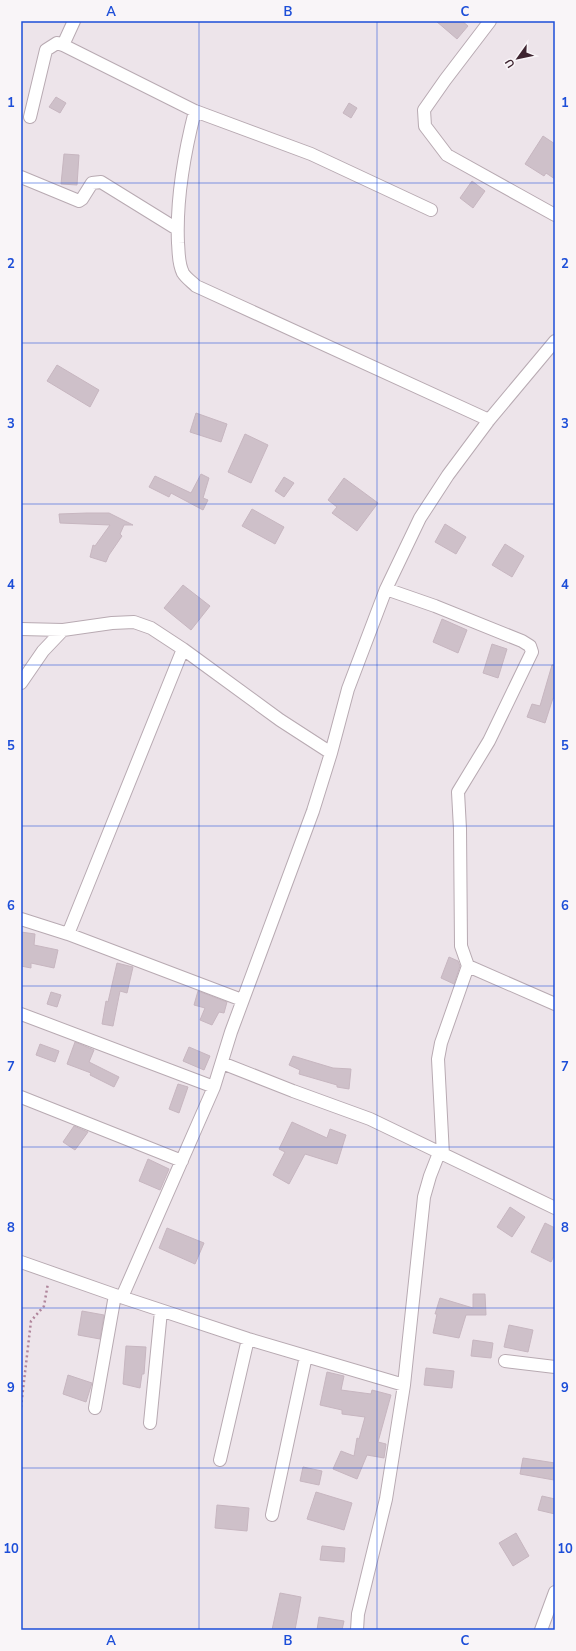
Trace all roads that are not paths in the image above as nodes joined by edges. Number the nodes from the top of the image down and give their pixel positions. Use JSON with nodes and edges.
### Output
{"nodes":[{"id":1,"x":74,"y":21,"type":"edge"},
{"id":2,"x":490,"y":21,"type":"edge"},
{"id":3,"x":63,"y":45,"type":"junction"},
{"id":4,"x":195,"y":111,"type":"junction"},
{"id":5,"x":30,"y":117,"type":"dead end"},
{"id":6,"x":21,"y":177,"type":"edge"},
{"id":7,"x":431,"y":210,"type":"dead end"},
{"id":8,"x":555,"y":215,"type":"edge"},
{"id":9,"x":177,"y":229,"type":"junction"},
{"id":10,"x":555,"y":341,"type":"edge"},
{"id":11,"x":489,"y":420,"type":"junction"},
{"id":12,"x":386,"y":589,"type":"junction"},
{"id":13,"x":21,"y":629,"type":"edge"},
{"id":14,"x":63,"y":630,"type":"junction"},
{"id":15,"x":183,"y":649,"type":"junction"},
{"id":16,"x":21,"y":683,"type":"edge"},
{"id":17,"x":331,"y":753,"type":"junction"},
{"id":18,"x":21,"y":919,"type":"edge"},
{"id":19,"x":68,"y":934,"type":"junction"},
{"id":20,"x":468,"y":966,"type":"junction"},
{"id":21,"x":242,"y":1000,"type":"junction"},
{"id":22,"x":555,"y":1004,"type":"edge"},
{"id":23,"x":21,"y":1014,"type":"edge"},
{"id":24,"x":222,"y":1063,"type":"junction"},
{"id":25,"x":214,"y":1087,"type":"junction"},
{"id":26,"x":21,"y":1097,"type":"edge"},
{"id":27,"x":441,"y":1154,"type":"junction"},
{"id":28,"x":182,"y":1161,"type":"junction"},
{"id":29,"x":555,"y":1206,"type":"edge"},
{"id":30,"x":21,"y":1262,"type":"edge"},
{"id":31,"x":119,"y":1296,"type":"junction"},
{"id":32,"x":161,"y":1310,"type":"junction"},
{"id":33,"x":248,"y":1339,"type":"junction"},
{"id":34,"x":306,"y":1356,"type":"junction"},
{"id":35,"x":505,"y":1360,"type":"dead end"},
{"id":36,"x":555,"y":1367,"type":"edge"},
{"id":37,"x":404,"y":1385,"type":"junction"},
{"id":38,"x":95,"y":1408,"type":"dead end"},
{"id":39,"x":150,"y":1423,"type":"dead end"},
{"id":40,"x":220,"y":1460,"type":"dead end"},
{"id":41,"x":272,"y":1515,"type":"dead end"},
{"id":42,"x":555,"y":1592,"type":"edge"},
{"id":43,"x":357,"y":1630,"type":"edge"},
{"id":44,"x":541,"y":1630,"type":"edge"}],
"edges":[{"from":1,"to":3,"type":"street"},
{"from":2,"to":8,"type":"street"},
{"from":3,"to":4,"type":"street"},
{"from":3,"to":5,"type":"street"},
{"from":4,"to":7,"type":"street"},
{"from":4,"to":9,"type":"street"},
{"from":6,"to":9,"type":"street"},
{"from":9,"to":11,"type":"street"},
{"from":10,"to":11,"type":"street"},
{"from":11,"to":12,"type":"street"},
{"from":12,"to":17,"type":"street"},
{"from":12,"to":20,"type":"street"},
{"from":13,"to":14,"type":"street"},
{"from":14,"to":15,"type":"street"},
{"from":14,"to":16,"type":"street"},
{"from":15,"to":17,"type":"street"},
{"from":15,"to":19,"type":"street"},
{"from":17,"to":21,"type":"street"},
{"from":18,"to":19,"type":"street"},
{"from":19,"to":21,"type":"street"},
{"from":20,"to":22,"type":"street"},
{"from":20,"to":27,"type":"street"},
{"from":21,"to":24,"type":"street"},
{"from":23,"to":25,"type":"street"},
{"from":24,"to":25,"type":"street"},
{"from":24,"to":27,"type":"street"},
{"from":25,"to":28,"type":"street"},
{"from":26,"to":28,"type":"street"},
{"from":27,"to":29,"type":"street"},
{"from":27,"to":37,"type":"street"},
{"from":28,"to":31,"type":"street"},
{"from":30,"to":31,"type":"street"},
{"from":31,"to":32,"type":"street"},
{"from":31,"to":38,"type":"street"},
{"from":32,"to":33,"type":"street"},
{"from":32,"to":39,"type":"street"},
{"from":33,"to":34,"type":"street"},
{"from":33,"to":40,"type":"street"},
{"from":34,"to":37,"type":"street"},
{"from":34,"to":41,"type":"street"},
{"from":35,"to":36,"type":"street"},
{"from":37,"to":43,"type":"street"},
{"from":42,"to":44,"type":"street"}]}
